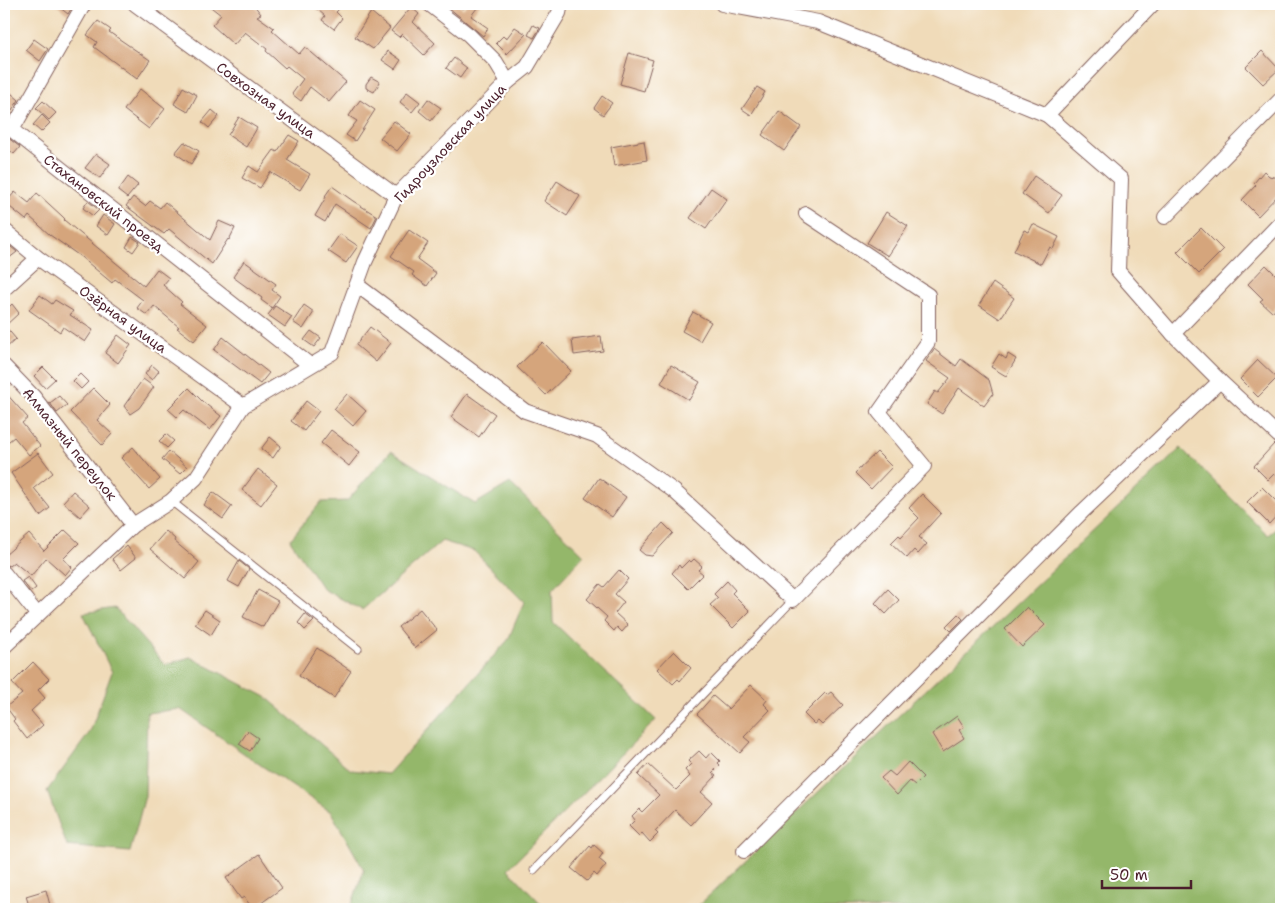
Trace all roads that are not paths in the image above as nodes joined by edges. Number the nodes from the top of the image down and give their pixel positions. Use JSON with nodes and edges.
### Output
{"nodes":[{"id":1,"x":84,"y":4,"type":"edge"},
{"id":2,"x":135,"y":4,"type":"edge"},
{"id":3,"x":429,"y":4,"type":"edge"},
{"id":4,"x":561,"y":4,"type":"edge"},
{"id":5,"x":722,"y":4,"type":"edge"},
{"id":6,"x":1153,"y":4,"type":"edge"},
{"id":7,"x":508,"y":82,"type":"junction"},
{"id":8,"x":1281,"y":99,"type":"edge"},
{"id":9,"x":1047,"y":115,"type":"junction"},
{"id":10,"x":396,"y":196,"type":"junction"},
{"id":11,"x":806,"y":214,"type":"dead end"},
{"id":12,"x":1165,"y":217,"type":"dead end"},
{"id":13,"x":1281,"y":222,"type":"edge"},
{"id":14,"x":4,"y":230,"type":"edge"},
{"id":15,"x":38,"y":258,"type":"junction"},
{"id":16,"x":357,"y":285,"type":"junction"},
{"id":17,"x":4,"y":289,"type":"edge"},
{"id":18,"x":1173,"y":334,"type":"junction"},
{"id":19,"x":4,"y":366,"type":"edge"},
{"id":20,"x":310,"y":366,"type":"junction"},
{"id":21,"x":1220,"y":381,"type":"junction"},
{"id":22,"x":244,"y":406,"type":"junction"},
{"id":23,"x":1281,"y":438,"type":"edge"},
{"id":24,"x":171,"y":500,"type":"junction"},
{"id":25,"x":133,"y":524,"type":"junction"},
{"id":26,"x":4,"y":573,"type":"edge"},
{"id":27,"x":793,"y":600,"type":"junction"},
{"id":28,"x":37,"y":614,"type":"junction"},
{"id":29,"x":4,"y":647,"type":"edge"},
{"id":30,"x":358,"y":650,"type":"dead end"},
{"id":31,"x":744,"y":851,"type":"dead end"},
{"id":32,"x":534,"y":870,"type":"dead end"}],
"edges":[{"from":1,"to":20,"type":"street","name":"Стахановский проезд"},
{"from":2,"to":10,"type":"street","name":"Совхозная улица"},
{"from":3,"to":7,"type":"street"},
{"from":4,"to":7,"type":"street","name":"Гидроузловская улица"},
{"from":5,"to":9,"type":"street"},
{"from":6,"to":9,"type":"street"},
{"from":7,"to":10,"type":"street","name":"Гидроузловская улица"},
{"from":8,"to":12,"type":"street"},
{"from":9,"to":18,"type":"street"},
{"from":10,"to":16,"type":"street","name":"Гидроузловская улица"},
{"from":11,"to":27,"type":"street"},
{"from":13,"to":18,"type":"street"},
{"from":14,"to":15,"type":"street","name":"Озёрная улица"},
{"from":15,"to":17,"type":"street"},
{"from":15,"to":22,"type":"street","name":"Озёрная улица"},
{"from":16,"to":20,"type":"street","name":"Гидроузловская улица"},
{"from":16,"to":27,"type":"street"},
{"from":18,"to":21,"type":"street"},
{"from":19,"to":25,"type":"street","name":"Алмазный переулок"},
{"from":20,"to":22,"type":"street","name":"Гидроузловская улица"},
{"from":21,"to":23,"type":"street"},
{"from":21,"to":31,"type":"street"},
{"from":22,"to":24,"type":"street","name":"Гидроузловская улица"},
{"from":24,"to":25,"type":"street","name":"Гидроузловская улица"},
{"from":24,"to":30,"type":"lane"},
{"from":25,"to":28,"type":"street","name":"Гидроузловская улица"},
{"from":26,"to":28,"type":"street"},
{"from":27,"to":32,"type":"lane"},
{"from":28,"to":29,"type":"street","name":"Гидроузловская улица"}]}
